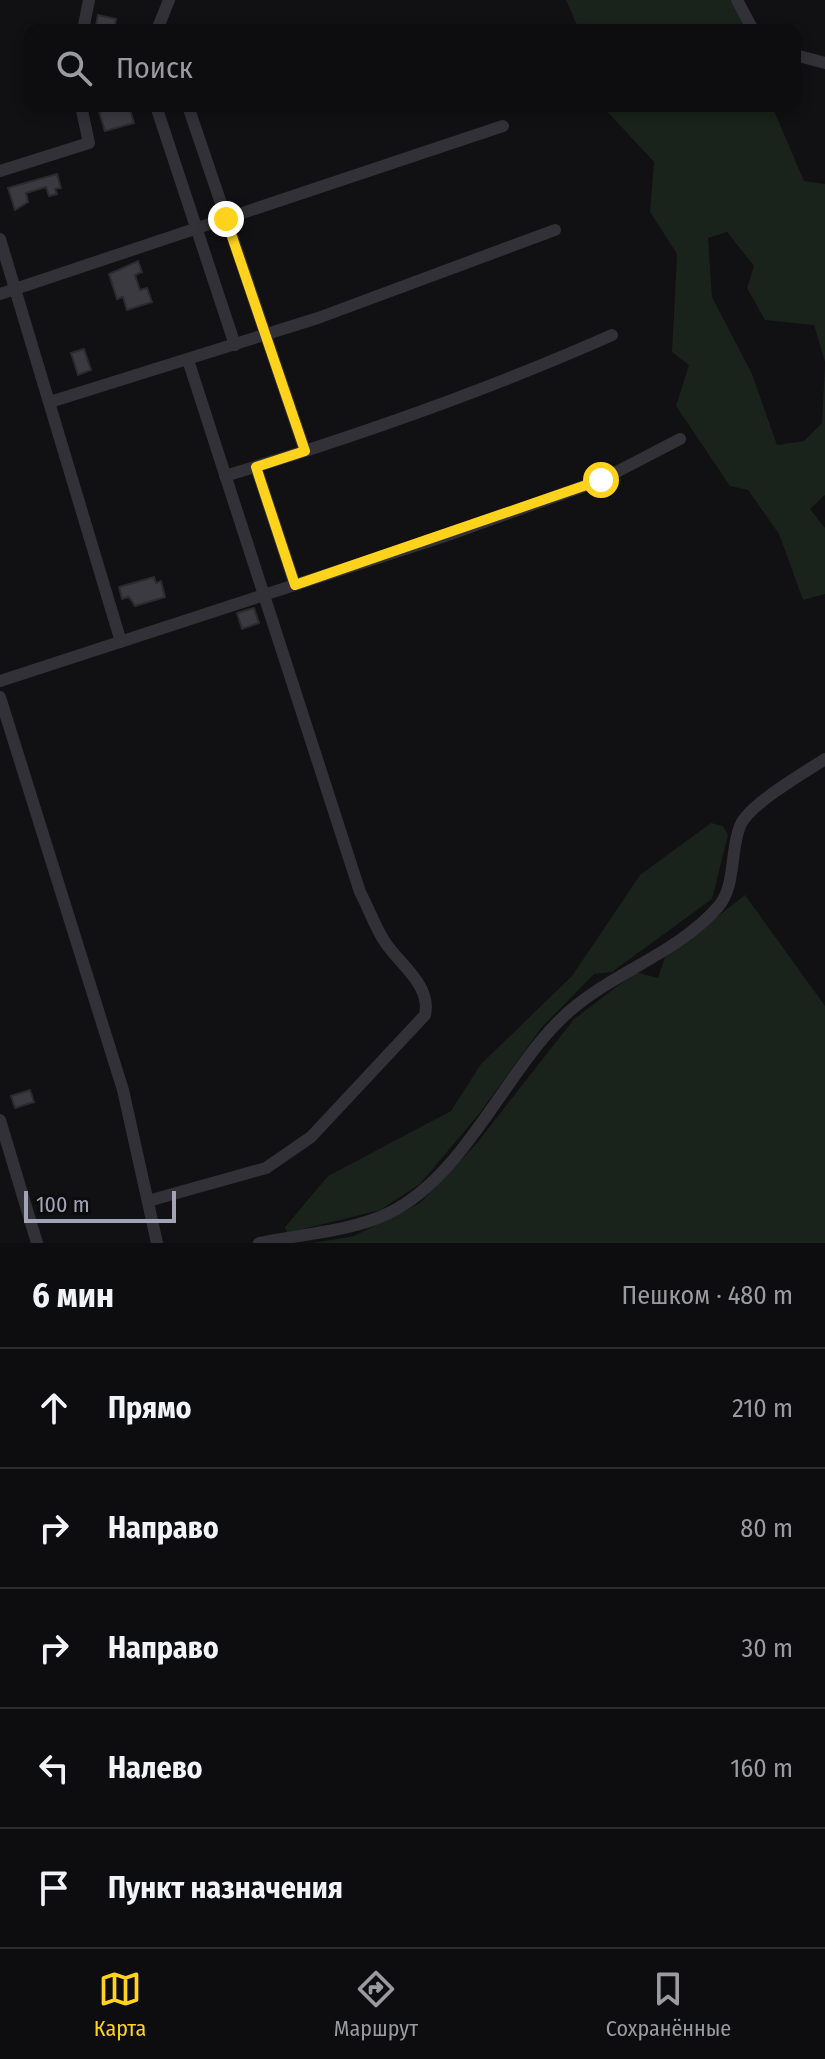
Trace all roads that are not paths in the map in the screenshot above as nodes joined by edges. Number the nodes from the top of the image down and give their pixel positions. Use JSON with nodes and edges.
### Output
{"nodes":[{"id":1,"x":89,"y":0,"type":"edge"},
{"id":2,"x":169,"y":0,"type":"edge"},
{"id":3,"x":737,"y":0,"type":"edge"},
{"id":4,"x":84,"y":24,"type":"edge"},
{"id":5,"x":159,"y":24,"type":"edge"},
{"id":6,"x":750,"y":24,"type":"edge"},
{"id":7,"x":801,"y":57,"type":"edge"},
{"id":8,"x":825,"y":63,"type":"edge"},
{"id":9,"x":82,"y":112,"type":"edge"},
{"id":10,"x":158,"y":112,"type":"edge"},
{"id":11,"x":190,"y":112,"type":"edge"},
{"id":12,"x":503,"y":126,"type":"dead end"},
{"id":13,"x":0,"y":171,"type":"edge"},
{"id":14,"x":226,"y":219,"type":"junction"},
{"id":15,"x":196,"y":229,"type":"junction"},
{"id":16,"x":555,"y":230,"type":"dead end"},
{"id":17,"x":0,"y":239,"type":"edge"},
{"id":18,"x":16,"y":288,"type":"junction"},
{"id":19,"x":0,"y":294,"type":"edge"},
{"id":20,"x":266,"y":335,"type":"junction"},
{"id":21,"x":612,"y":335,"type":"dead end"},
{"id":22,"x":235,"y":345,"type":"junction"},
{"id":23,"x":188,"y":360,"type":"junction"},
{"id":24,"x":50,"y":402,"type":"junction"},
{"id":25,"x":680,"y":439,"type":"dead end"},
{"id":26,"x":305,"y":451,"type":"junction"},
{"id":27,"x":256,"y":467,"type":"junction"},
{"id":28,"x":225,"y":476,"type":"junction"},
{"id":29,"x":295,"y":585,"type":"junction"},
{"id":30,"x":264,"y":595,"type":"junction"},
{"id":31,"x":121,"y":642,"type":"junction"},
{"id":32,"x":0,"y":681,"type":"edge"},
{"id":33,"x":0,"y":697,"type":"edge"},
{"id":34,"x":825,"y":759,"type":"edge"},
{"id":35,"x":0,"y":1120,"type":"edge"},
{"id":36,"x":148,"y":1201,"type":"junction"},
{"id":37,"x":37,"y":1243,"type":"edge"},
{"id":38,"x":157,"y":1243,"type":"edge"},
{"id":39,"x":259,"y":1243,"type":"edge"}],
"edges":[{"from":1,"to":4,"type":"street"},
{"from":2,"to":5,"type":"street"},
{"from":3,"to":6,"type":"street"},
{"from":7,"to":8,"type":"street"},
{"from":9,"to":13,"type":"street"},
{"from":10,"to":15,"type":"street"},
{"from":11,"to":14,"type":"street"},
{"from":12,"to":14,"type":"street"},
{"from":14,"to":15,"type":"street"},
{"from":14,"to":20,"type":"street"},
{"from":15,"to":18,"type":"street"},
{"from":15,"to":22,"type":"street"},
{"from":16,"to":20,"type":"street"},
{"from":17,"to":18,"type":"street"},
{"from":18,"to":19,"type":"street"},
{"from":18,"to":24,"type":"street"},
{"from":20,"to":22,"type":"street"},
{"from":20,"to":26,"type":"street"},
{"from":21,"to":26,"type":"street"},
{"from":22,"to":23,"type":"street"},
{"from":23,"to":24,"type":"street"},
{"from":23,"to":28,"type":"street"},
{"from":24,"to":31,"type":"street"},
{"from":25,"to":29,"type":"street"},
{"from":26,"to":27,"type":"street"},
{"from":27,"to":28,"type":"street"},
{"from":27,"to":29,"type":"street"},
{"from":28,"to":30,"type":"street"},
{"from":29,"to":30,"type":"street"},
{"from":30,"to":31,"type":"street"},
{"from":30,"to":36,"type":"street"},
{"from":31,"to":32,"type":"street"},
{"from":33,"to":36,"type":"street"},
{"from":34,"to":39,"type":"street"},
{"from":35,"to":37,"type":"street"},
{"from":36,"to":38,"type":"street"}]}
